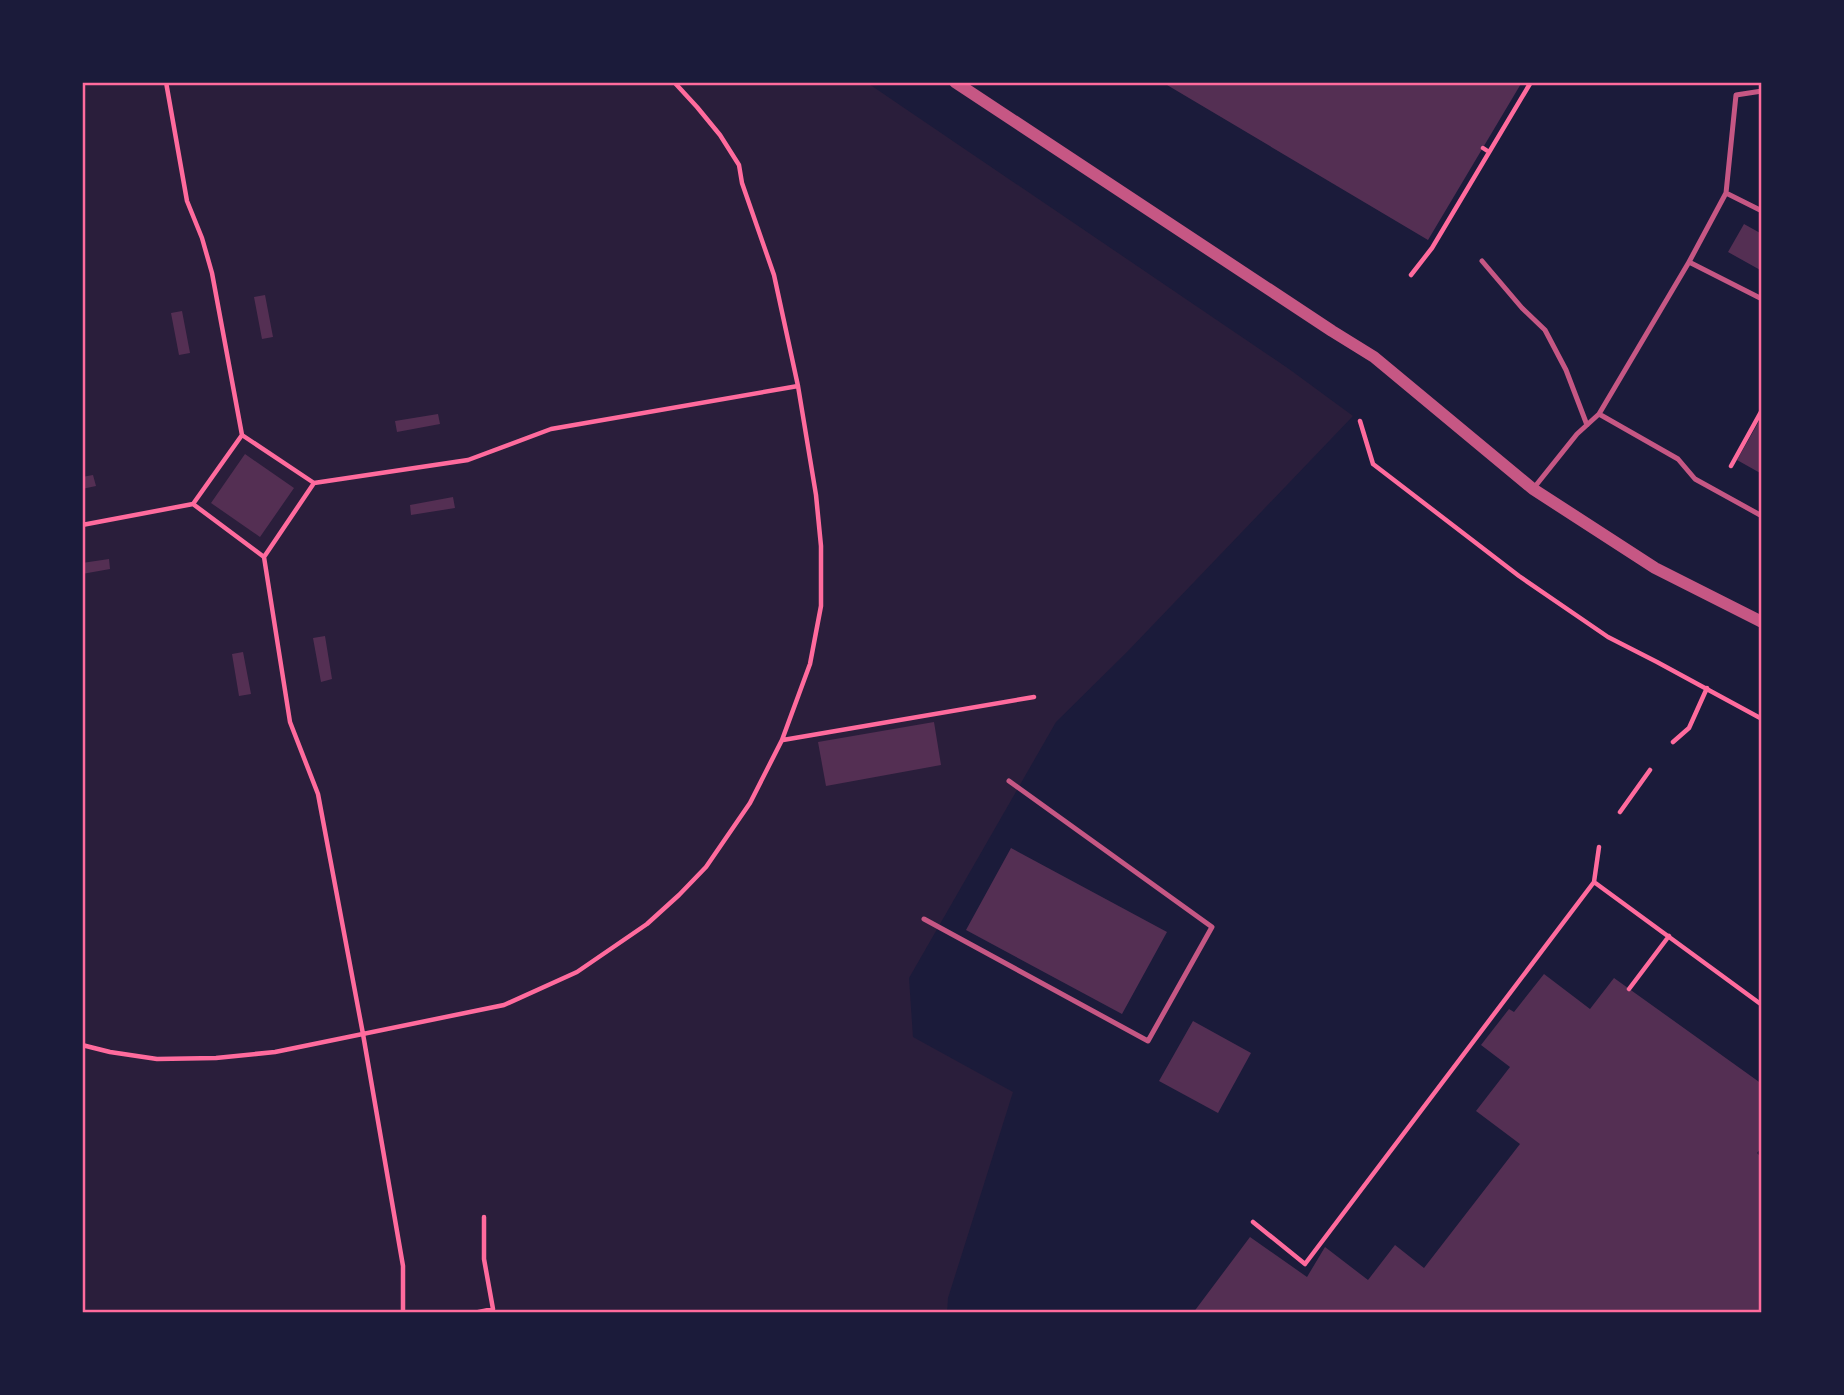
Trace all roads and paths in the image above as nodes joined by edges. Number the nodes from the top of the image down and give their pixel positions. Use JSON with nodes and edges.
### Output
{"nodes":[{"id":1,"x":166,"y":82,"type":"edge"},
{"id":2,"x":674,"y":82,"type":"edge"},
{"id":3,"x":955,"y":82,"type":"edge"},
{"id":4,"x":1531,"y":82,"type":"edge"},
{"id":5,"x":1762,"y":91,"type":"edge"},
{"id":6,"x":1483,"y":148,"type":"dead end"},
{"id":7,"x":1489,"y":152,"type":"junction"},
{"id":8,"x":1726,"y":193,"type":"junction"},
{"id":9,"x":1762,"y":211,"type":"edge"},
{"id":10,"x":1482,"y":261,"type":"dead end"},
{"id":11,"x":1689,"y":262,"type":"junction"},
{"id":12,"x":1411,"y":275,"type":"dead end"},
{"id":13,"x":1762,"y":299,"type":"edge"},
{"id":14,"x":798,"y":386,"type":"junction"},
{"id":15,"x":1762,"y":410,"type":"edge"},
{"id":16,"x":1599,"y":414,"type":"junction"},
{"id":17,"x":1360,"y":421,"type":"dead end"},
{"id":18,"x":1587,"y":425,"type":"junction"},
{"id":19,"x":242,"y":435,"type":"junction"},
{"id":20,"x":1731,"y":466,"type":"dead end"},
{"id":21,"x":314,"y":483,"type":"junction"},
{"id":22,"x":1532,"y":489,"type":"junction"},
{"id":23,"x":193,"y":504,"type":"junction"},
{"id":24,"x":1762,"y":516,"type":"edge"},
{"id":25,"x":82,"y":525,"type":"edge"},
{"id":26,"x":264,"y":556,"type":"junction"},
{"id":27,"x":1762,"y":622,"type":"edge"},
{"id":28,"x":1707,"y":688,"type":"junction"},
{"id":29,"x":1034,"y":697,"type":"dead end"},
{"id":30,"x":1762,"y":719,"type":"edge"},
{"id":31,"x":782,"y":740,"type":"junction"},
{"id":32,"x":1673,"y":742,"type":"dead end"},
{"id":33,"x":1650,"y":770,"type":"dead end"},
{"id":34,"x":1010,"y":781,"type":"dead end"},
{"id":35,"x":1620,"y":812,"type":"dead end"},
{"id":36,"x":1599,"y":847,"type":"dead end"},
{"id":37,"x":1594,"y":882,"type":"junction"},
{"id":38,"x":924,"y":919,"type":"dead end"},
{"id":39,"x":1669,"y":936,"type":"junction"},
{"id":40,"x":1629,"y":989,"type":"dead end"},
{"id":41,"x":1762,"y":1005,"type":"edge"},
{"id":42,"x":363,"y":1034,"type":"junction"},
{"id":43,"x":82,"y":1045,"type":"edge"},
{"id":44,"x":484,"y":1217,"type":"dead end"},
{"id":45,"x":1253,"y":1222,"type":"dead end"},
{"id":46,"x":404,"y":1313,"type":"edge"},
{"id":47,"x":474,"y":1313,"type":"edge"}],
"edges":[{"from":1,"to":19,"type":"path"},
{"from":2,"to":14,"type":"path"},
{"from":3,"to":22,"type":"street"},
{"from":4,"to":7,"type":"path"},
{"from":5,"to":8,"type":"lane"},
{"from":6,"to":7,"type":"path"},
{"from":7,"to":12,"type":"path"},
{"from":8,"to":9,"type":"lane"},
{"from":8,"to":11,"type":"lane"},
{"from":10,"to":18,"type":"lane"},
{"from":11,"to":13,"type":"lane"},
{"from":11,"to":16,"type":"lane"},
{"from":14,"to":21,"type":"path"},
{"from":14,"to":31,"type":"path"},
{"from":15,"to":20,"type":"path"},
{"from":16,"to":18,"type":"lane"},
{"from":16,"to":24,"type":"lane"},
{"from":17,"to":28,"type":"path"},
{"from":18,"to":22,"type":"lane"},
{"from":19,"to":21,"type":"path"},
{"from":19,"to":23,"type":"path"},
{"from":21,"to":26,"type":"path"},
{"from":22,"to":27,"type":"street"},
{"from":23,"to":25,"type":"path"},
{"from":23,"to":26,"type":"path"},
{"from":26,"to":42,"type":"path"},
{"from":28,"to":30,"type":"path"},
{"from":28,"to":32,"type":"path"},
{"from":29,"to":31,"type":"path"},
{"from":31,"to":42,"type":"path"},
{"from":33,"to":35,"type":"path"},
{"from":34,"to":38,"type":"lane"},
{"from":36,"to":37,"type":"path"},
{"from":37,"to":39,"type":"path"},
{"from":37,"to":45,"type":"path"},
{"from":39,"to":40,"type":"path"},
{"from":39,"to":41,"type":"path"},
{"from":42,"to":43,"type":"path"},
{"from":42,"to":46,"type":"path"},
{"from":44,"to":47,"type":"path"}]}
